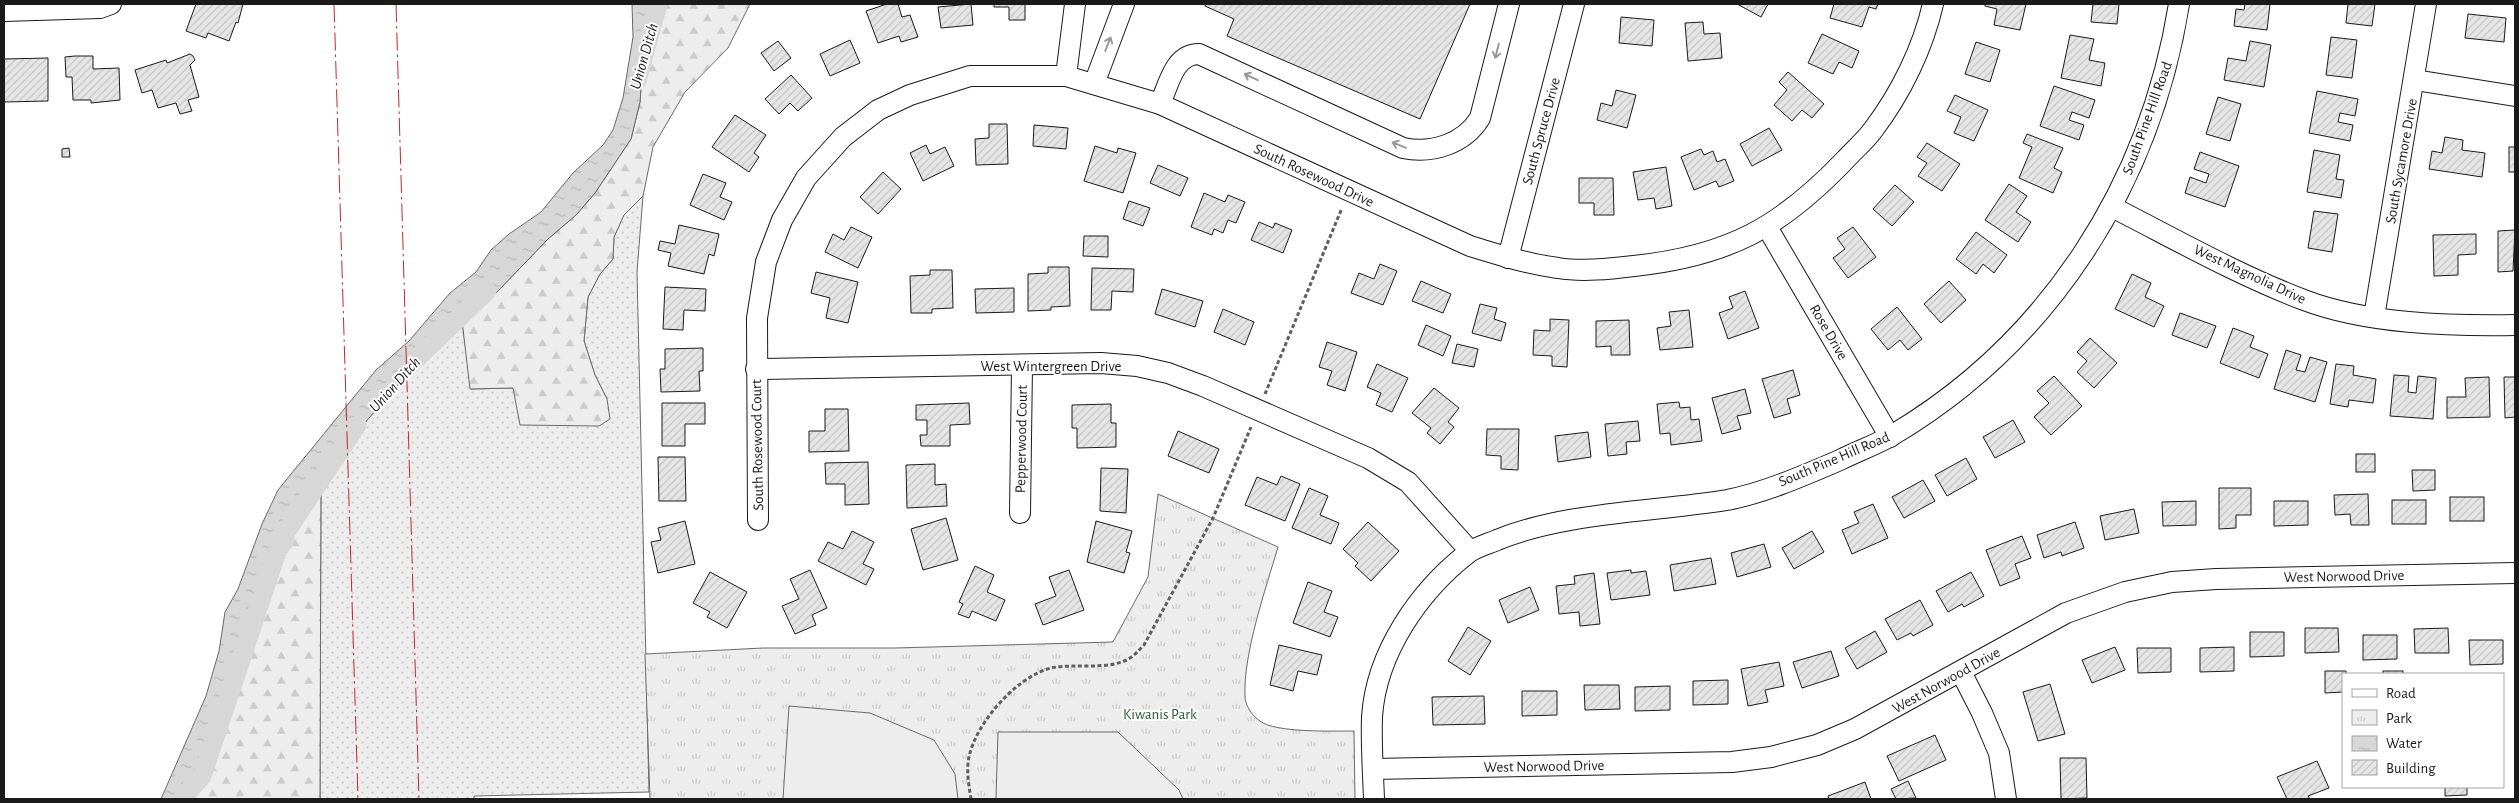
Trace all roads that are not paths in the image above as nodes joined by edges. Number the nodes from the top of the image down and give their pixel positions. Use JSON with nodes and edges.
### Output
{"nodes":[{"id":1,"x":111,"y":4,"type":"edge"},
{"id":2,"x":1075,"y":4,"type":"edge"},
{"id":3,"x":1124,"y":4,"type":"edge"},
{"id":4,"x":1509,"y":4,"type":"edge"},
{"id":5,"x":1574,"y":4,"type":"edge"},
{"id":6,"x":1933,"y":4,"type":"edge"},
{"id":7,"x":2179,"y":4,"type":"edge"},
{"id":8,"x":2426,"y":4,"type":"edge"},
{"id":9,"x":4,"y":11,"type":"edge"},
{"id":10,"x":1066,"y":76,"type":"junction"},
{"id":11,"x":2415,"y":80,"type":"junction"},
{"id":12,"x":1094,"y":84,"type":"junction"},
{"id":13,"x":2515,"y":96,"type":"edge"},
{"id":14,"x":1160,"y":104,"type":"junction"},
{"id":15,"x":2112,"y":207,"type":"junction"},
{"id":16,"x":1767,"y":226,"type":"junction"},
{"id":17,"x":1508,"y":258,"type":"junction"},
{"id":18,"x":2374,"y":317,"type":"junction"},
{"id":19,"x":2515,"y":325,"type":"edge"},
{"id":20,"x":1022,"y":366,"type":"junction"},
{"id":21,"x":756,"y":369,"type":"junction"},
{"id":22,"x":1890,"y":436,"type":"junction"},
{"id":23,"x":1020,"y":513,"type":"dead end"},
{"id":24,"x":758,"y":520,"type":"dead end"},
{"id":25,"x":1470,"y":551,"type":"junction"},
{"id":26,"x":2515,"y":573,"type":"edge"},
{"id":27,"x":1961,"y":672,"type":"junction"},
{"id":28,"x":1373,"y":769,"type":"junction"},
{"id":29,"x":1374,"y":799,"type":"edge"},
{"id":30,"x":2006,"y":799,"type":"edge"}],
"edges":[{"from":1,"to":9,"type":"street"},
{"from":2,"to":10,"type":"street"},
{"from":12,"to":3,"type":"street","one_way":true},
{"from":4,"to":14,"type":"street","one_way":true},
{"from":5,"to":17,"type":"street","name":"South Spruce Drive"},
{"from":6,"to":16,"type":"street","name":"South Rosewood Drive"},
{"from":7,"to":15,"type":"street","name":"South Pine Hill Road"},
{"from":8,"to":11,"type":"street","name":"South Sycamore Drive"},
{"from":10,"to":12,"type":"street","name":"South Rosewood Drive"},
{"from":10,"to":21,"type":"street","name":"South Rosewood Drive"},
{"from":11,"to":13,"type":"street"},
{"from":11,"to":18,"type":"street","name":"South Sycamore Drive"},
{"from":12,"to":14,"type":"street","name":"South Rosewood Drive"},
{"from":14,"to":17,"type":"street","name":"South Rosewood Drive"},
{"from":15,"to":18,"type":"street","name":"West Magnolia Drive"},
{"from":15,"to":22,"type":"street","name":"South Pine Hill Road"},
{"from":16,"to":17,"type":"street","name":"South Rosewood Drive"},
{"from":16,"to":22,"type":"street","name":"Rose Drive"},
{"from":18,"to":19,"type":"street","name":"West Magnolia Drive"},
{"from":20,"to":21,"type":"street","name":"West Wintergreen Drive"},
{"from":20,"to":23,"type":"street","name":"Pepperwood Court"},
{"from":20,"to":25,"type":"street","name":"West Wintergreen Drive"},
{"from":21,"to":24,"type":"street","name":"South Rosewood Court"},
{"from":22,"to":25,"type":"street","name":"South Pine Hill Road"},
{"from":25,"to":28,"type":"street","name":"South Pine Hill Road"},
{"from":26,"to":27,"type":"street","name":"West Norwood Drive"},
{"from":27,"to":28,"type":"street","name":"West Norwood Drive"},
{"from":27,"to":30,"type":"street"},
{"from":28,"to":29,"type":"street","name":"South Pine Hill Road"}]}
